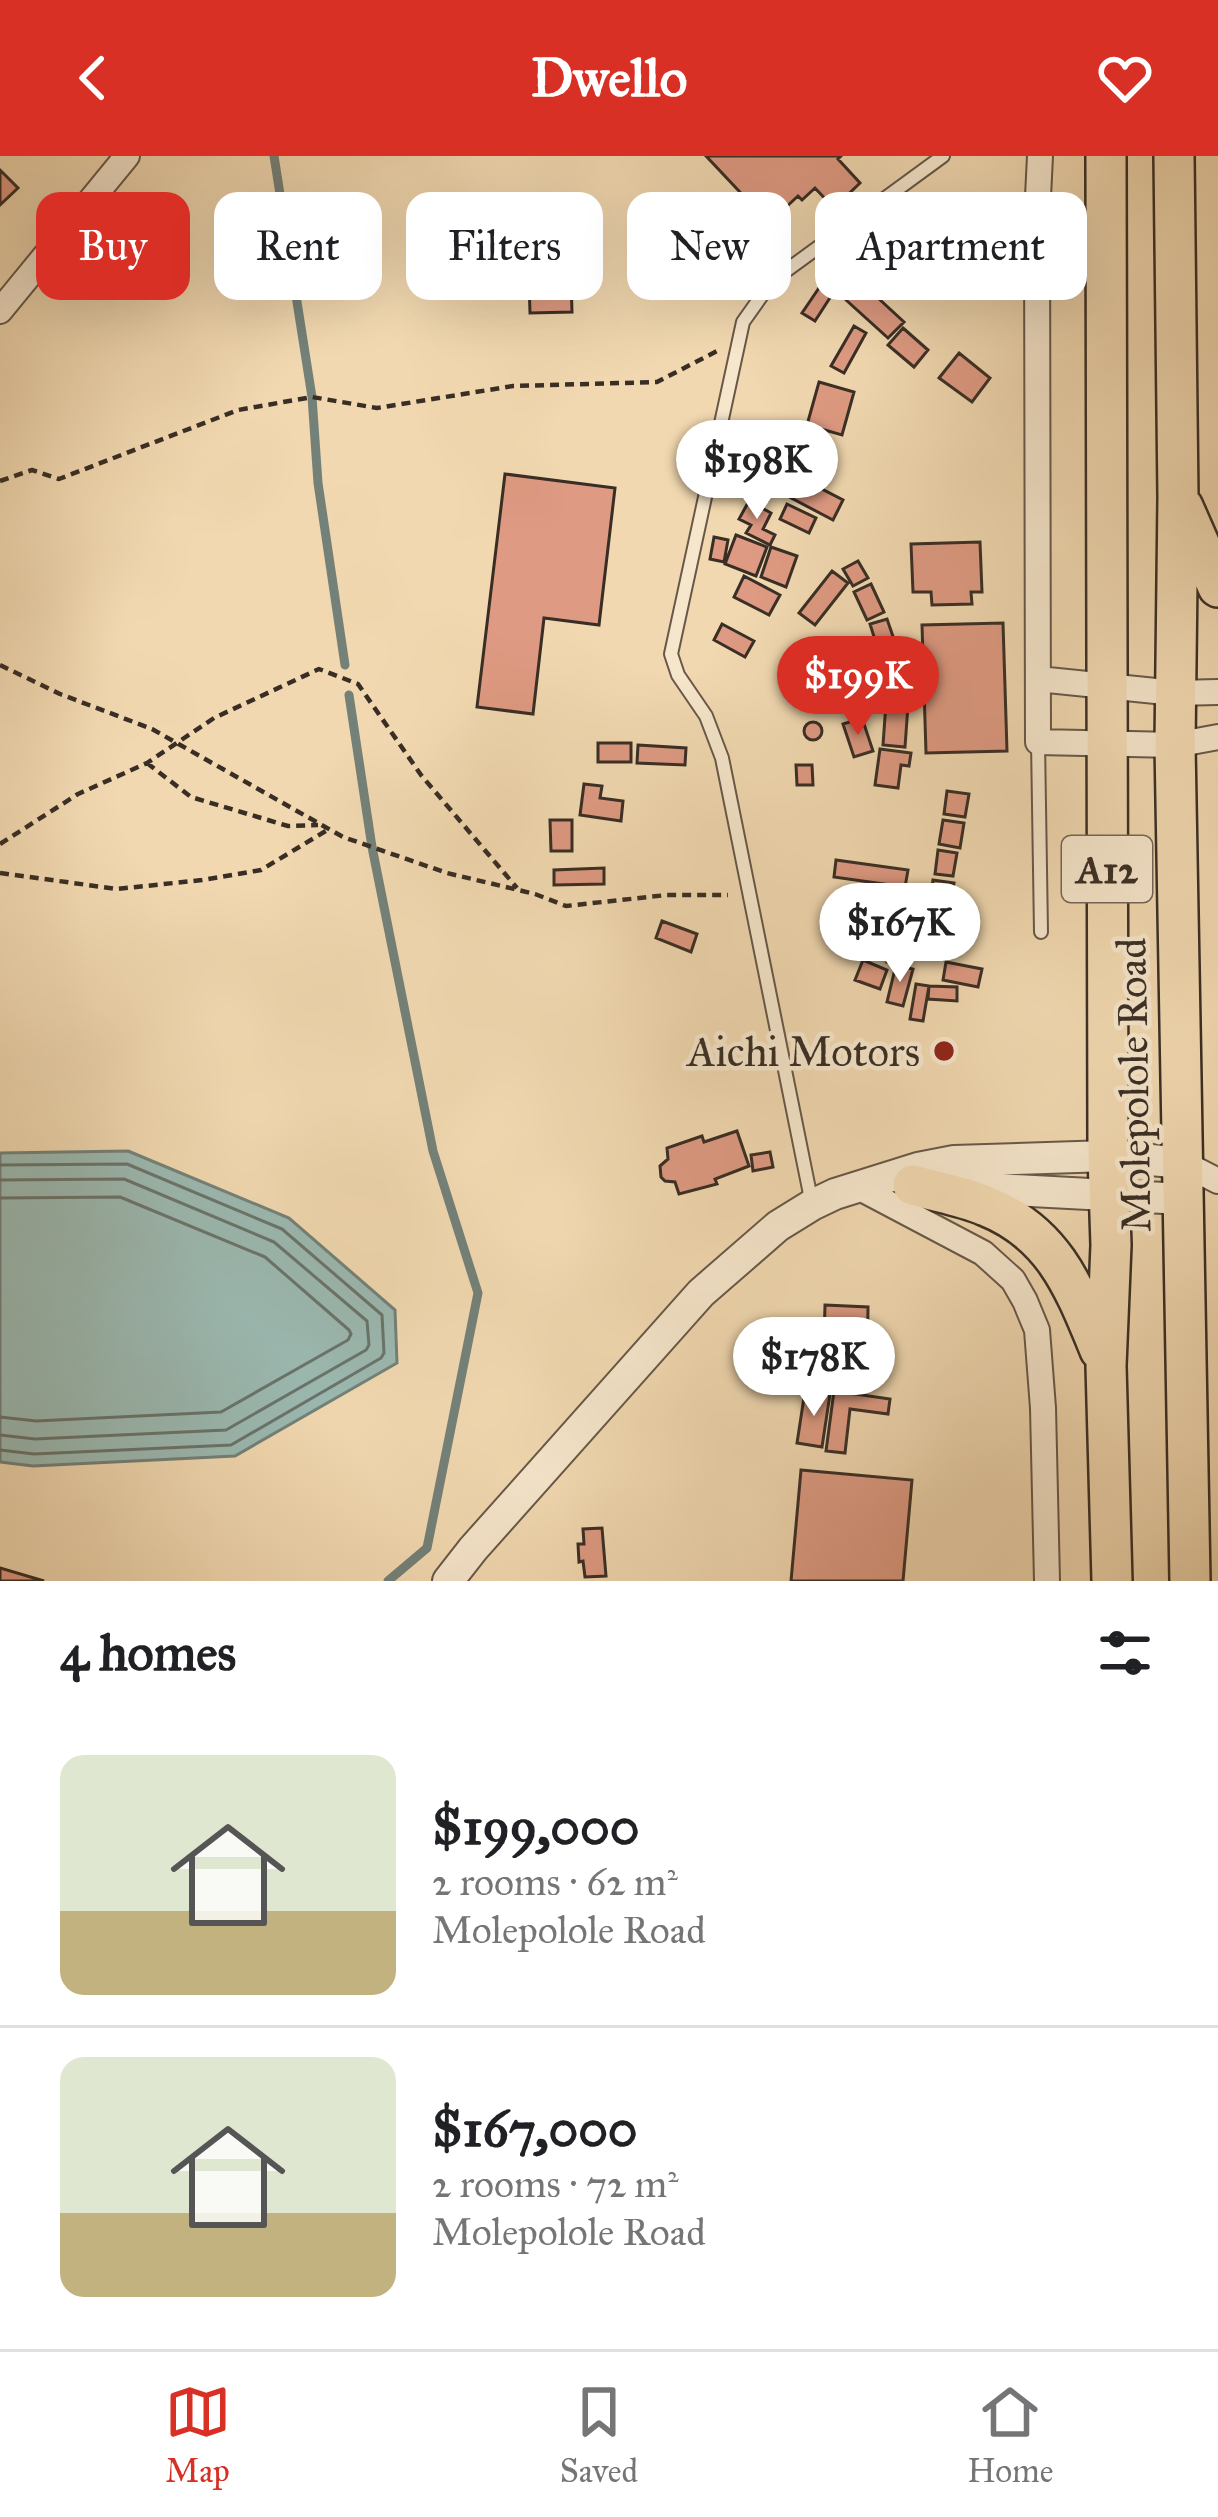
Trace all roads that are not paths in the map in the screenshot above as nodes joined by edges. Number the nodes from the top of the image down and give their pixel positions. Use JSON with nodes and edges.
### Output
{"nodes":[{"id":1,"x":127,"y":156,"type":"edge"},
{"id":2,"x":944,"y":156,"type":"edge"},
{"id":3,"x":1040,"y":156,"type":"edge"},
{"id":4,"x":1106,"y":156,"type":"edge"},
{"id":5,"x":1174,"y":156,"type":"edge"},
{"id":6,"x":0,"y":311,"type":"edge"},
{"id":7,"x":1178,"y":497,"type":"junction"},
{"id":8,"x":1218,"y":587,"type":"edge"},
{"id":9,"x":1038,"y":679,"type":"junction"},
{"id":10,"x":1106,"y":687,"type":"junction"},
{"id":11,"x":1218,"y":692,"type":"edge"},
{"id":12,"x":1175,"y":693,"type":"junction"},
{"id":13,"x":1218,"y":737,"type":"edge"},
{"id":14,"x":1038,"y":742,"type":"junction"},
{"id":15,"x":1106,"y":743,"type":"junction"},
{"id":16,"x":1175,"y":745,"type":"junction"},
{"id":17,"x":1041,"y":932,"type":"dead end"},
{"id":18,"x":1109,"y":1175,"type":"junction"},
{"id":19,"x":1200,"y":1183,"type":"edge"},
{"id":20,"x":884,"y":1184,"type":"junction"},
{"id":21,"x":812,"y":1205,"type":"junction"},
{"id":22,"x":1106,"y":1366,"type":"junction"},
{"id":23,"x":448,"y":1581,"type":"edge"},
{"id":24,"x":1047,"y":1581,"type":"edge"},
{"id":25,"x":1112,"y":1581,"type":"edge"},
{"id":26,"x":1190,"y":1581,"type":"edge"}],
"edges":[{"from":1,"to":6,"type":"street"},
{"from":2,"to":21,"type":"lane"},
{"from":3,"to":9,"type":"street"},
{"from":4,"to":10,"type":"main road","name":"Molepolole Road","number":"A12"},
{"from":5,"to":7,"type":"main road","name":"Molepolole Road","number":"A12"},
{"from":7,"to":8,"type":"main road"},
{"from":7,"to":12,"type":"main road","name":"Molepolole Road","number":"A12"},
{"from":9,"to":10,"type":"street"},
{"from":9,"to":14,"type":"street"},
{"from":10,"to":12,"type":"street"},
{"from":10,"to":15,"type":"main road","name":"Molepolole Road","number":"A12"},
{"from":11,"to":12,"type":"street"},
{"from":12,"to":16,"type":"main road","name":"Molepolole Road","number":"A12"},
{"from":13,"to":16,"type":"street"},
{"from":14,"to":15,"type":"street"},
{"from":14,"to":17,"type":"lane"},
{"from":15,"to":16,"type":"street"},
{"from":15,"to":18,"type":"main road","name":"Molepolole Road","number":"A12"},
{"from":16,"to":19,"type":"main road","name":"Molepolole Road","number":"A12"},
{"from":18,"to":19,"type":"street"},
{"from":18,"to":20,"type":"street"},
{"from":18,"to":22,"type":"main road","name":"Molepolole Road","number":"A12"},
{"from":19,"to":26,"type":"main road","name":"Molepolole Road","number":"A12"},
{"from":20,"to":21,"type":"street"},
{"from":20,"to":22,"type":"main road"},
{"from":20,"to":24,"type":"street"},
{"from":21,"to":23,"type":"street"},
{"from":22,"to":25,"type":"main road","name":"Molepolole Road","number":"A12"}]}
